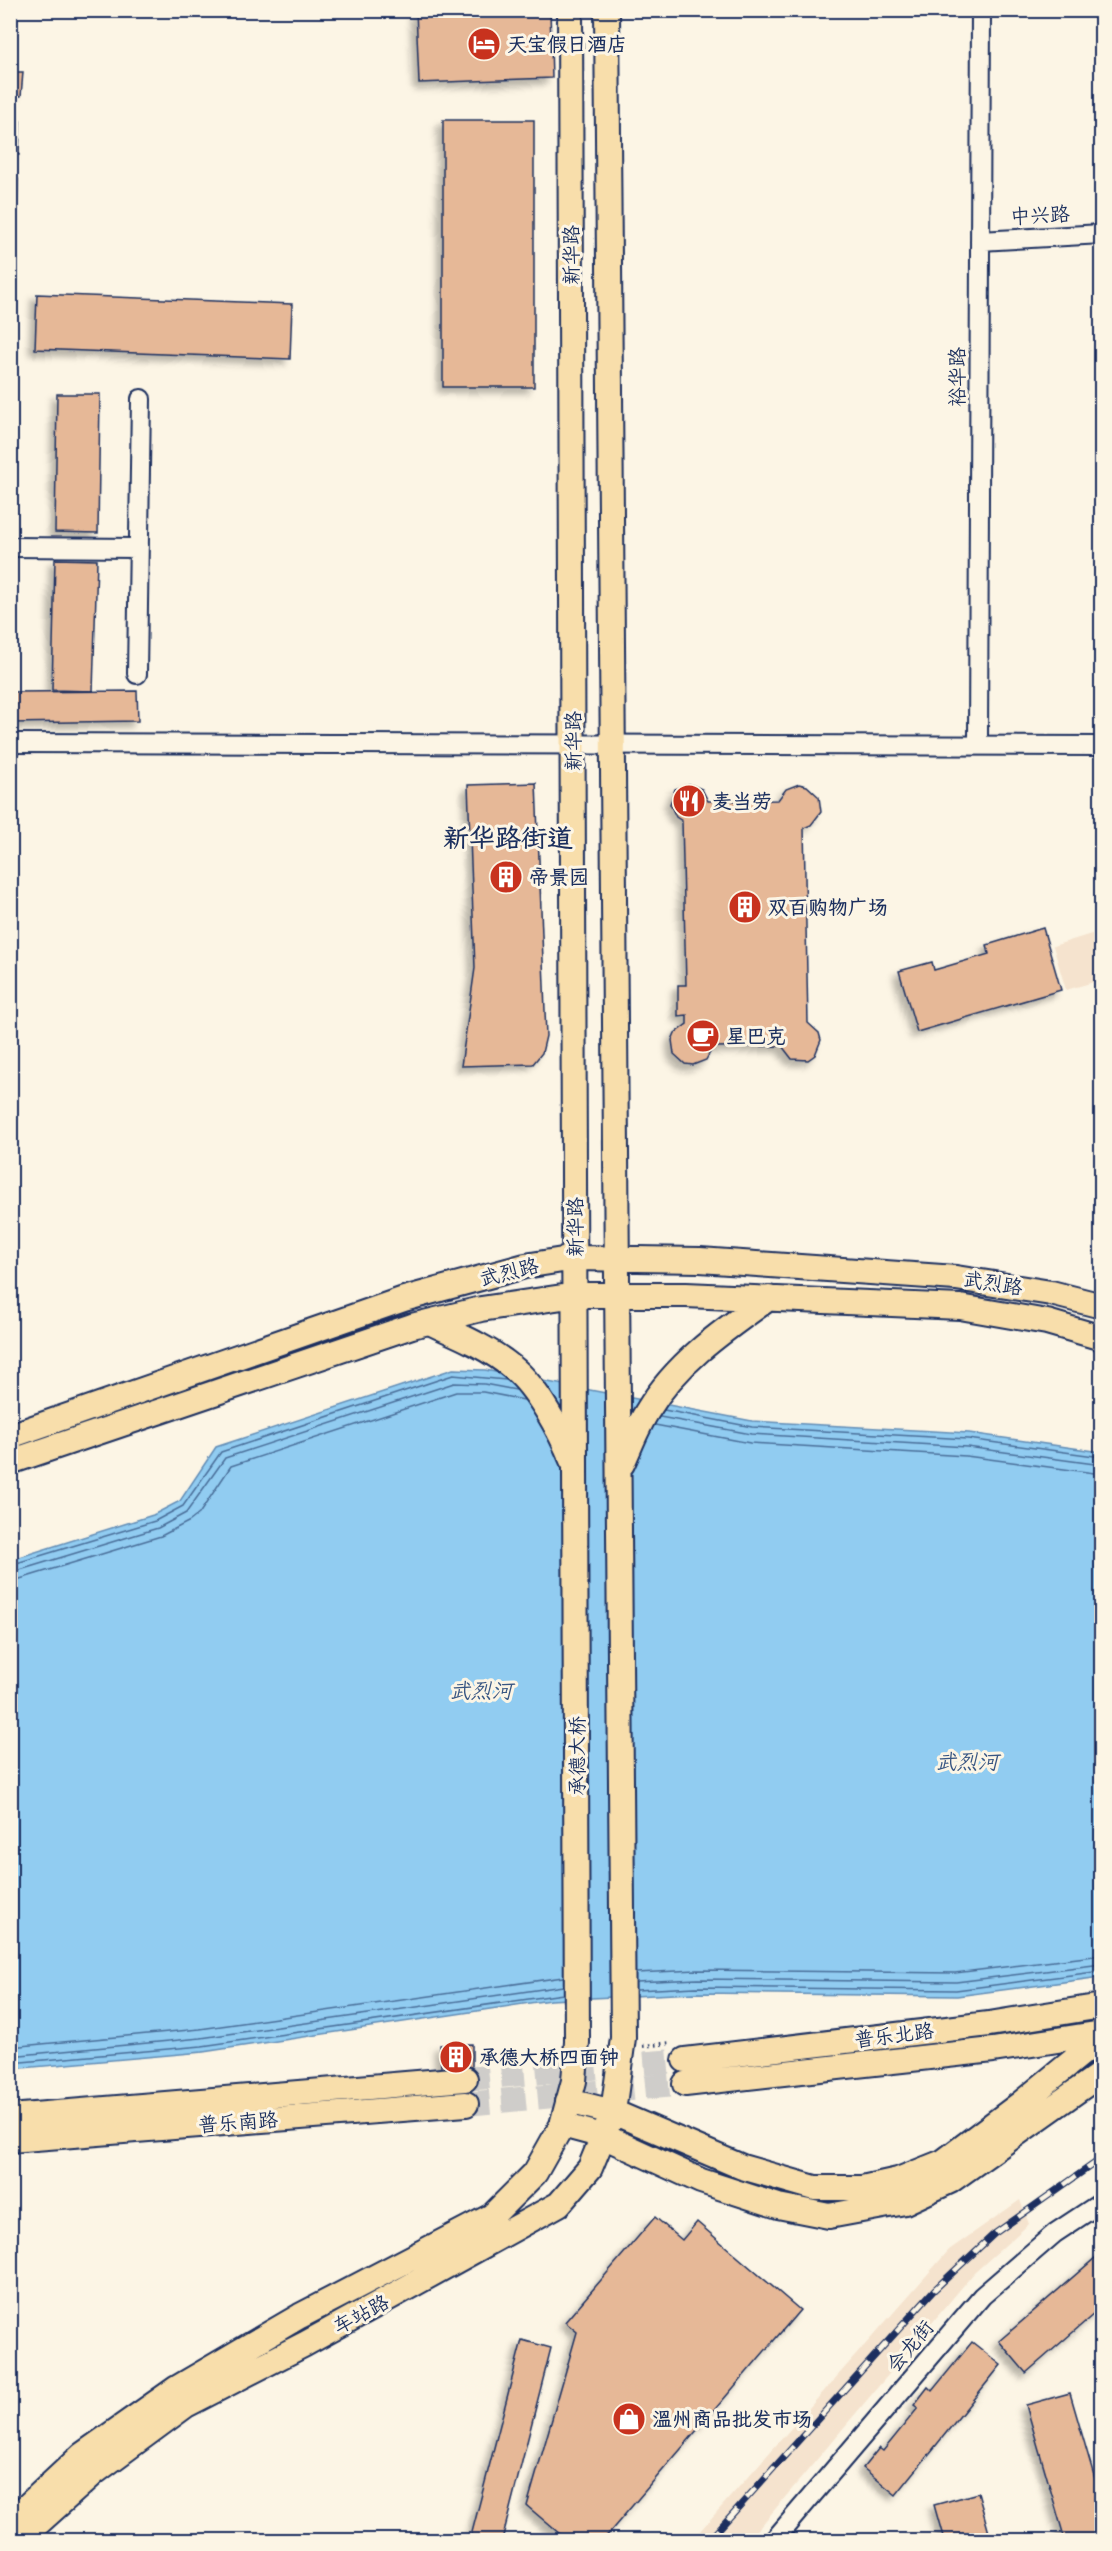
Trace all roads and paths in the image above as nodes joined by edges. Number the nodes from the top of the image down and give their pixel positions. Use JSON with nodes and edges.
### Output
{"nodes":[{"id":1,"x":570,"y":10,"type":"edge"},
{"id":2,"x":607,"y":10,"type":"edge"},
{"id":3,"x":981,"y":10,"type":"edge"},
{"id":4,"x":1101,"y":234,"type":"edge"},
{"id":5,"x":980,"y":241,"type":"junction"},
{"id":6,"x":141,"y":399,"type":"dead end"},
{"id":7,"x":10,"y":547,"type":"edge"},
{"id":8,"x":139,"y":548,"type":"junction"},
{"id":9,"x":137,"y":674,"type":"dead end"},
{"id":10,"x":10,"y":742,"type":"edge"},
{"id":11,"x":573,"y":744,"type":"junction"},
{"id":12,"x":614,"y":744,"type":"junction"},
{"id":13,"x":978,"y":744,"type":"junction"},
{"id":14,"x":1101,"y":746,"type":"edge"},
{"id":15,"x":575,"y":1258,"type":"junction"},
{"id":16,"x":618,"y":1258,"type":"junction"},
{"id":17,"x":576,"y":1295,"type":"junction"},
{"id":18,"x":618,"y":1295,"type":"junction"},
{"id":19,"x":769,"y":1298,"type":"junction"},
{"id":20,"x":1101,"y":1306,"type":"edge"},
{"id":21,"x":429,"y":1322,"type":"junction"},
{"id":22,"x":1101,"y":1338,"type":"edge"},
{"id":23,"x":10,"y":1436,"type":"edge"},
{"id":24,"x":10,"y":1462,"type":"edge"},
{"id":25,"x":620,"y":1469,"type":"junction"},
{"id":26,"x":577,"y":1471,"type":"junction"},
{"id":27,"x":1101,"y":2006,"type":"edge"},
{"id":28,"x":1101,"y":2035,"type":"edge"},
{"id":29,"x":577,"y":2042,"type":"joint"},
{"id":30,"x":685,"y":2060,"type":"tunnel mouth"},
{"id":31,"x":1101,"y":2073,"type":"edge"},
{"id":32,"x":465,"y":2079,"type":"tunnel mouth"},
{"id":33,"x":685,"y":2084,"type":"tunnel mouth"},
{"id":34,"x":568,"y":2102,"type":"junction"},
{"id":35,"x":466,"y":2104,"type":"tunnel mouth"},
{"id":36,"x":613,"y":2112,"type":"junction"},
{"id":37,"x":10,"y":2117,"type":"edge"},
{"id":38,"x":562,"y":2125,"type":"junction"},
{"id":39,"x":603,"y":2136,"type":"junction"},
{"id":40,"x":10,"y":2140,"type":"edge"},
{"id":41,"x":1101,"y":2202,"type":"edge"},
{"id":42,"x":10,"y":2522,"type":"edge"},
{"id":43,"x":23,"y":2541,"type":"edge"},
{"id":44,"x":774,"y":2541,"type":"edge"}],
"edges":[{"from":1,"to":11,"type":"main road","name":"新华路"},
{"from":2,"to":12,"type":"main road","name":"新华路"},
{"from":3,"to":5,"type":"street","name":"裕华路"},
{"from":4,"to":5,"type":"street","name":"中兴路"},
{"from":5,"to":13,"type":"street","name":"裕华路"},
{"from":6,"to":8,"type":"street"},
{"from":7,"to":8,"type":"street"},
{"from":8,"to":9,"type":"street"},
{"from":10,"to":11,"type":"street"},
{"from":11,"to":12,"type":"street"},
{"from":11,"to":15,"type":"main road","name":"新华路"},
{"from":12,"to":13,"type":"street"},
{"from":12,"to":16,"type":"main road","name":"新华路"},
{"from":13,"to":14,"type":"street"},
{"from":15,"to":16,"type":"main road","name":"武烈路"},
{"from":15,"to":17,"type":"main road","name":"新华路"},
{"from":15,"to":23,"type":"main road","name":"武烈路"},
{"from":16,"to":18,"type":"main road","name":"新华路"},
{"from":16,"to":20,"type":"main road","name":"武烈路"},
{"from":17,"to":18,"type":"main road","name":"武烈路"},
{"from":17,"to":21,"type":"main road","name":"武烈路"},
{"from":17,"to":26,"type":"main road","name":"新华路"},
{"from":18,"to":19,"type":"main road","name":"武烈路"},
{"from":18,"to":25,"type":"main road","name":"新华路"},
{"from":19,"to":22,"type":"main road","name":"武烈路"},
{"from":19,"to":25,"type":"main road"},
{"from":21,"to":24,"type":"main road","name":"武烈路"},
{"from":21,"to":26,"type":"main road"},
{"from":25,"to":36,"type":"main road","name":"车站路"},
{"from":26,"to":29,"type":"main road","name":"承德大桥"},
{"from":27,"to":30,"type":"main road","name":"普乐北路"},
{"from":28,"to":33,"type":"main road","name":"普乐北路"},
{"from":28,"to":36,"type":"main road"},
{"from":29,"to":34,"type":"main road","name":"车站路"},
{"from":31,"to":39,"type":"main road"},
{"from":32,"to":37,"type":"main road","name":"普乐南路"},
{"from":34,"to":36,"type":"main road"},
{"from":34,"to":38,"type":"main road","name":"车站路"},
{"from":35,"to":40,"type":"main road","name":"普乐南路"},
{"from":36,"to":39,"type":"main road","name":"车站路"},
{"from":38,"to":39,"type":"main road"},
{"from":38,"to":42,"type":"main road","name":"车站路"},
{"from":39,"to":43,"type":"main road","name":"车站路"},
{"from":41,"to":44,"type":"street","name":"会龙街"}]}
